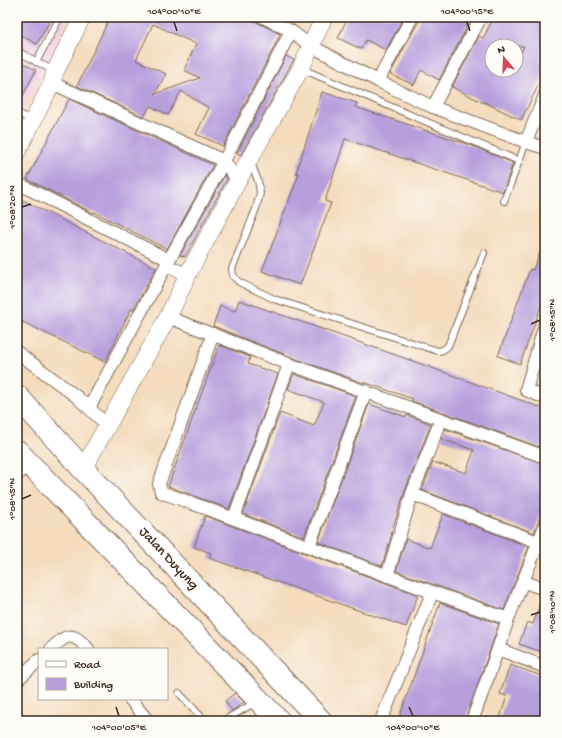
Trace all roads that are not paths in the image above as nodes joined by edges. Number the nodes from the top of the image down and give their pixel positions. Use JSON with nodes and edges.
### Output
{"nodes":[{"id":1,"x":60,"y":17,"type":"edge"},
{"id":2,"x":82,"y":17,"type":"edge"},
{"id":3,"x":262,"y":17,"type":"edge"},
{"id":4,"x":324,"y":17,"type":"edge"},
{"id":5,"x":412,"y":17,"type":"edge"},
{"id":6,"x":481,"y":17,"type":"edge"},
{"id":7,"x":291,"y":32,"type":"junction"},
{"id":8,"x":311,"y":46,"type":"junction"},
{"id":9,"x":17,"y":52,"type":"edge"},
{"id":10,"x":36,"y":62,"type":"junction"},
{"id":11,"x":302,"y":68,"type":"junction"},
{"id":12,"x":53,"y":77,"type":"junction"},
{"id":13,"x":378,"y":81,"type":"junction"},
{"id":14,"x":545,"y":95,"type":"edge"},
{"id":15,"x":433,"y":107,"type":"junction"},
{"id":16,"x":17,"y":113,"type":"edge"},
{"id":17,"x":33,"y":120,"type":"junction"},
{"id":18,"x":526,"y":142,"type":"junction"},
{"id":19,"x":545,"y":148,"type":"edge"},
{"id":20,"x":17,"y":152,"type":"edge"},
{"id":21,"x":249,"y":160,"type":"junction"},
{"id":22,"x":224,"y":161,"type":"junction"},
{"id":23,"x":520,"y":161,"type":"junction"},
{"id":24,"x":238,"y":181,"type":"junction"},
{"id":25,"x":17,"y":183,"type":"edge"},
{"id":26,"x":504,"y":201,"type":"dead end"},
{"id":27,"x":484,"y":253,"type":"dead end"},
{"id":28,"x":167,"y":263,"type":"junction"},
{"id":29,"x":188,"y":274,"type":"junction"},
{"id":30,"x":168,"y":317,"type":"junction"},
{"id":31,"x":545,"y":324,"type":"edge"},
{"id":32,"x":213,"y":334,"type":"junction"},
{"id":33,"x":17,"y":352,"type":"edge"},
{"id":34,"x":290,"y":364,"type":"junction"},
{"id":35,"x":366,"y":391,"type":"junction"},
{"id":36,"x":545,"y":398,"type":"edge"},
{"id":37,"x":20,"y":400,"type":"edge"},
{"id":38,"x":89,"y":408,"type":"junction"},
{"id":39,"x":441,"y":419,"type":"junction"},
{"id":40,"x":108,"y":425,"type":"junction"},
{"id":41,"x":545,"y":457,"type":"edge"},
{"id":42,"x":21,"y":463,"type":"edge"},
{"id":43,"x":83,"y":469,"type":"junction"},
{"id":44,"x":412,"y":494,"type":"junction"},
{"id":45,"x":234,"y":518,"type":"junction"},
{"id":46,"x":545,"y":526,"type":"edge"},
{"id":47,"x":538,"y":542,"type":"junction"},
{"id":48,"x":309,"y":546,"type":"junction"},
{"id":49,"x":387,"y":576,"type":"junction"},
{"id":50,"x":524,"y":582,"type":"junction"},
{"id":51,"x":545,"y":589,"type":"edge"},
{"id":52,"x":432,"y":593,"type":"junction"},
{"id":53,"x":508,"y":619,"type":"junction"},
{"id":54,"x":52,"y":648,"type":"edge"},
{"id":55,"x":87,"y":648,"type":"edge"},
{"id":56,"x":498,"y":649,"type":"junction"},
{"id":57,"x":38,"y":661,"type":"edge"},
{"id":58,"x":545,"y":667,"type":"edge"},
{"id":59,"x":17,"y":680,"type":"edge"},
{"id":60,"x":179,"y":693,"type":"dead end"},
{"id":61,"x":131,"y":700,"type":"edge"},
{"id":62,"x":259,"y":701,"type":"junction"},
{"id":63,"x":148,"y":721,"type":"edge"},
{"id":64,"x":205,"y":721,"type":"edge"},
{"id":65,"x":223,"y":721,"type":"edge"},
{"id":66,"x":279,"y":721,"type":"edge"},
{"id":67,"x":321,"y":721,"type":"edge"},
{"id":68,"x":381,"y":721,"type":"edge"},
{"id":69,"x":472,"y":721,"type":"edge"}],
"edges":[{"from":1,"to":10,"type":"lane"},
{"from":2,"to":12,"type":"street"},
{"from":3,"to":7,"type":"street"},
{"from":4,"to":8,"type":"street"},
{"from":5,"to":13,"type":"street"},
{"from":6,"to":15,"type":"street"},
{"from":7,"to":8,"type":"street"},
{"from":7,"to":22,"type":"street"},
{"from":8,"to":11,"type":"street"},
{"from":8,"to":13,"type":"street"},
{"from":9,"to":10,"type":"lane"},
{"from":10,"to":12,"type":"lane"},
{"from":11,"to":21,"type":"street"},
{"from":11,"to":23,"type":"lane"},
{"from":12,"to":17,"type":"street"},
{"from":12,"to":22,"type":"street"},
{"from":13,"to":15,"type":"street"},
{"from":14,"to":18,"type":"street"},
{"from":15,"to":18,"type":"street"},
{"from":16,"to":17,"type":"lane"},
{"from":17,"to":20,"type":"street"},
{"from":18,"to":19,"type":"street"},
{"from":18,"to":23,"type":"lane"},
{"from":21,"to":24,"type":"street"},
{"from":21,"to":27,"type":"lane"},
{"from":22,"to":24,"type":"street"},
{"from":22,"to":28,"type":"street"},
{"from":23,"to":26,"type":"lane"},
{"from":24,"to":29,"type":"street"},
{"from":25,"to":28,"type":"street"},
{"from":28,"to":29,"type":"street"},
{"from":28,"to":38,"type":"street"},
{"from":29,"to":30,"type":"street"},
{"from":30,"to":32,"type":"street"},
{"from":30,"to":40,"type":"street"},
{"from":31,"to":36,"type":"street"},
{"from":32,"to":34,"type":"street"},
{"from":32,"to":45,"type":"street"},
{"from":33,"to":38,"type":"street"},
{"from":34,"to":35,"type":"street"},
{"from":34,"to":45,"type":"street"},
{"from":35,"to":39,"type":"street"},
{"from":35,"to":48,"type":"street"},
{"from":37,"to":43,"type":"highway","name":"Jalan Duyung"},
{"from":38,"to":40,"type":"street"},
{"from":39,"to":41,"type":"street"},
{"from":39,"to":44,"type":"street"},
{"from":40,"to":43,"type":"street"},
{"from":42,"to":62,"type":"highway"},
{"from":43,"to":67,"type":"highway","name":"Jalan Duyung"},
{"from":44,"to":47,"type":"street"},
{"from":44,"to":49,"type":"street"},
{"from":45,"to":48,"type":"street"},
{"from":46,"to":47,"type":"street"},
{"from":47,"to":50,"type":"street"},
{"from":48,"to":49,"type":"street"},
{"from":49,"to":52,"type":"street"},
{"from":50,"to":51,"type":"street"},
{"from":50,"to":53,"type":"street"},
{"from":52,"to":53,"type":"street"},
{"from":52,"to":68,"type":"street"},
{"from":53,"to":56,"type":"street"},
{"from":54,"to":55,"type":"street"},
{"from":56,"to":58,"type":"street"},
{"from":56,"to":69,"type":"street"},
{"from":57,"to":59,"type":"street"},
{"from":60,"to":64,"type":"lane"},
{"from":61,"to":63,"type":"street"},
{"from":62,"to":65,"type":"lane"},
{"from":62,"to":66,"type":"highway"}]}
